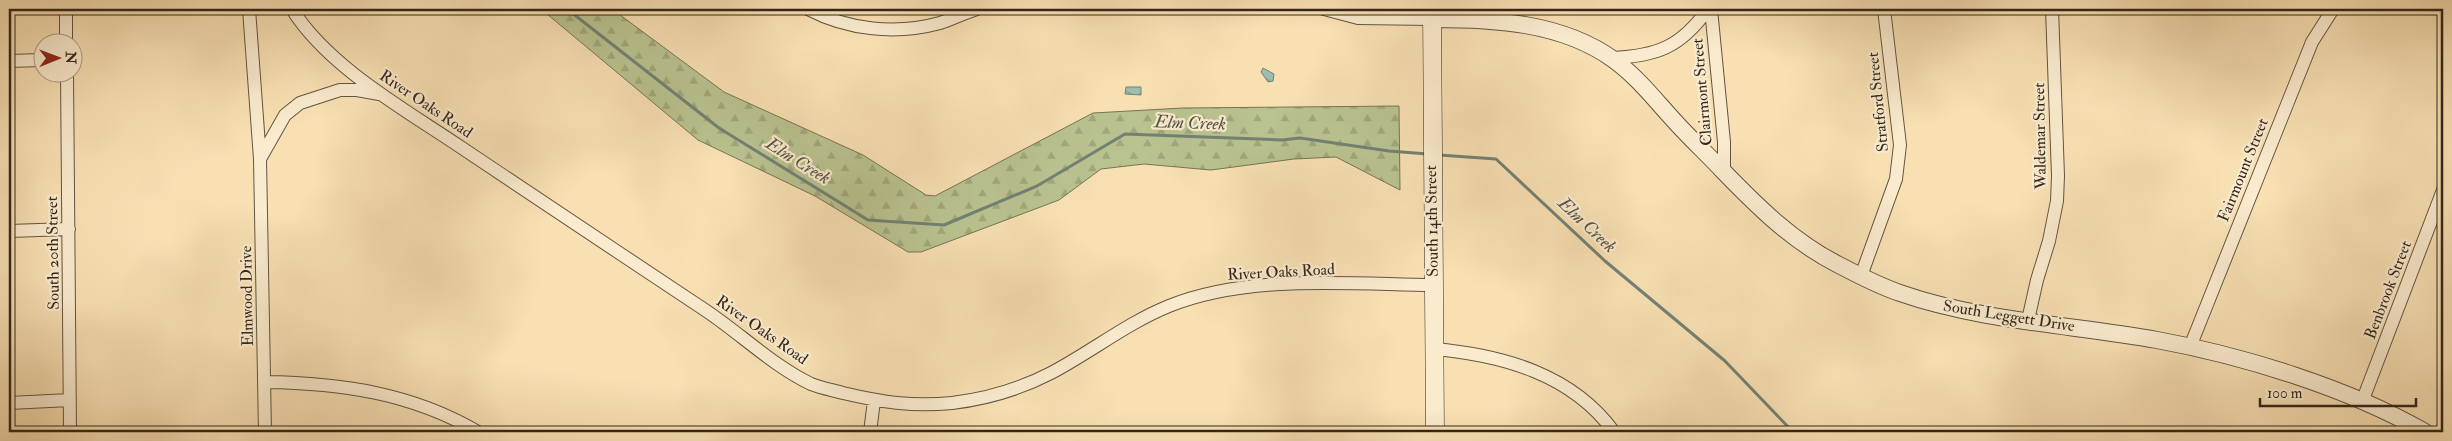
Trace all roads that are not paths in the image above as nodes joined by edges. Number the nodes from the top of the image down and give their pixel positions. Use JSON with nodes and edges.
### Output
{"nodes":[{"id":1,"x":66,"y":9,"type":"edge"},
{"id":2,"x":249,"y":9,"type":"edge"},
{"id":3,"x":292,"y":9,"type":"edge"},
{"id":4,"x":808,"y":9,"type":"edge"},
{"id":5,"x":1324,"y":9,"type":"edge"},
{"id":6,"x":1709,"y":9,"type":"edge"},
{"id":7,"x":1884,"y":9,"type":"edge"},
{"id":8,"x":2052,"y":9,"type":"edge"},
{"id":9,"x":2333,"y":9,"type":"edge"},
{"id":10,"x":971,"y":10,"type":"edge"},
{"id":11,"x":1432,"y":14,"type":"edge"},
{"id":12,"x":66,"y":32,"type":"edge"},
{"id":13,"x":1612,"y":58,"type":"junction"},
{"id":14,"x":32,"y":60,"type":"edge"},
{"id":15,"x":9,"y":61,"type":"edge"},
{"id":16,"x":67,"y":82,"type":"edge"},
{"id":17,"x":381,"y":95,"type":"junction"},
{"id":18,"x":260,"y":159,"type":"junction"},
{"id":19,"x":1724,"y":172,"type":"junction"},
{"id":20,"x":2443,"y":190,"type":"edge"},
{"id":21,"x":69,"y":229,"type":"junction"},
{"id":22,"x":9,"y":231,"type":"edge"},
{"id":23,"x":1861,"y":276,"type":"junction"},
{"id":24,"x":1433,"y":285,"type":"junction"},
{"id":25,"x":2028,"y":320,"type":"junction"},
{"id":26,"x":2190,"y":346,"type":"junction"},
{"id":27,"x":1434,"y":349,"type":"junction"},
{"id":28,"x":265,"y":382,"type":"junction"},
{"id":29,"x":70,"y":400,"type":"junction"},
{"id":30,"x":874,"y":402,"type":"junction"},
{"id":31,"x":2362,"y":402,"type":"junction"},
{"id":32,"x":9,"y":403,"type":"edge"},
{"id":33,"x":70,"y":432,"type":"edge"},
{"id":34,"x":265,"y":432,"type":"edge"},
{"id":35,"x":478,"y":432,"type":"edge"},
{"id":36,"x":870,"y":432,"type":"edge"},
{"id":37,"x":1435,"y":432,"type":"edge"},
{"id":38,"x":1614,"y":432,"type":"edge"},
{"id":39,"x":2425,"y":432,"type":"edge"}],
"edges":[{"from":1,"to":12,"type":"street"},
{"from":2,"to":18,"type":"street","name":"Elmwood Drive"},
{"from":3,"to":17,"type":"street","name":"River Oaks Road"},
{"from":4,"to":10,"type":"street"},
{"from":5,"to":11,"type":"street"},
{"from":6,"to":13,"type":"street","name":"Clairmont Street"},
{"from":6,"to":19,"type":"street","name":"Clairmont Street"},
{"from":7,"to":23,"type":"street","name":"Stratford Street"},
{"from":8,"to":25,"type":"street","name":"Waldemar Street"},
{"from":9,"to":26,"type":"street","name":"Fairmount Street"},
{"from":11,"to":13,"type":"street","name":"South Leggett Drive"},
{"from":11,"to":24,"type":"main road","name":"South 14th Street"},
{"from":13,"to":19,"type":"street","name":"South Leggett Drive"},
{"from":14,"to":15,"type":"street"},
{"from":16,"to":21,"type":"street","name":"South 20th Street"},
{"from":17,"to":18,"type":"street"},
{"from":17,"to":30,"type":"street","name":"River Oaks Road"},
{"from":18,"to":28,"type":"street","name":"Elmwood Drive"},
{"from":19,"to":23,"type":"street","name":"South Leggett Drive"},
{"from":20,"to":31,"type":"street","name":"Benbrook Street"},
{"from":21,"to":22,"type":"street"},
{"from":21,"to":29,"type":"street","name":"South 20th Street"},
{"from":23,"to":25,"type":"street","name":"South Leggett Drive"},
{"from":24,"to":27,"type":"main road","name":"South 14th Street"},
{"from":24,"to":30,"type":"street","name":"River Oaks Road"},
{"from":25,"to":26,"type":"street","name":"South Leggett Drive"},
{"from":26,"to":31,"type":"street","name":"South Leggett Drive"},
{"from":27,"to":37,"type":"main road","name":"South 14th Street"},
{"from":27,"to":38,"type":"street"},
{"from":28,"to":34,"type":"street","name":"Elmwood Drive"},
{"from":28,"to":35,"type":"street"},
{"from":29,"to":32,"type":"street"},
{"from":29,"to":33,"type":"street","name":"South 20th Street"},
{"from":30,"to":36,"type":"street"},
{"from":31,"to":39,"type":"street","name":"South Leggett Drive"}]}
